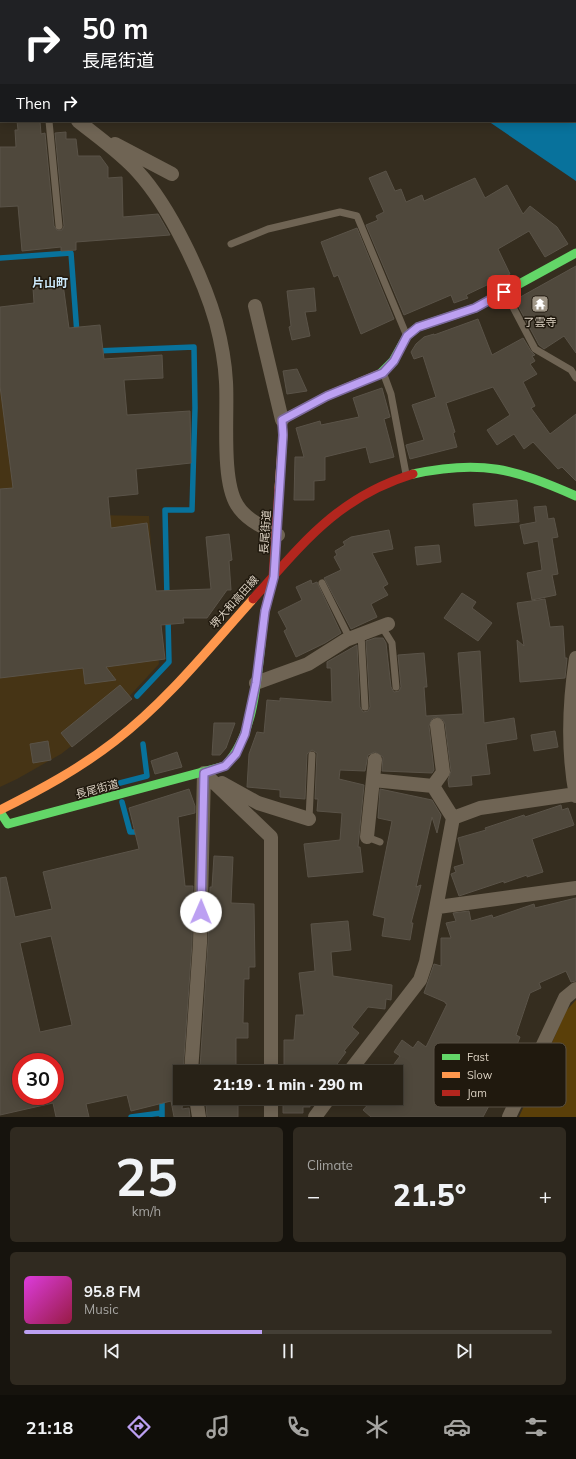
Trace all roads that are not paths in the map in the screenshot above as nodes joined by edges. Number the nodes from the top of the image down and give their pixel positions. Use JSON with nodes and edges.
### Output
{"nodes":[{"id":1,"x":49,"y":122,"type":"edge"},
{"id":2,"x":79,"y":122,"type":"edge"},
{"id":3,"x":93,"y":133,"type":"junction"},
{"id":4,"x":172,"y":174,"type":"dead end"},
{"id":5,"x":59,"y":226,"type":"dead end"},
{"id":6,"x":230,"y":244,"type":"dead end"},
{"id":7,"x":576,"y":253,"type":"edge"},
{"id":8,"x":504,"y":292,"type":"junction"},
{"id":9,"x":255,"y":306,"type":"dead end"},
{"id":10,"x":407,"y":336,"type":"junction"},
{"id":11,"x":383,"y":373,"type":"junction"},
{"id":12,"x":576,"y":378,"type":"edge"},
{"id":13,"x":282,"y":420,"type":"junction"},
{"id":14,"x":407,"y":476,"type":"junction"},
{"id":15,"x":576,"y":496,"type":"edge"},
{"id":16,"x":278,"y":535,"type":"junction"},
{"id":17,"x":274,"y":577,"type":"junction"},
{"id":18,"x":322,"y":583,"type":"dead end"},
{"id":19,"x":385,"y":626,"type":"joint"},
{"id":20,"x":355,"y":637,"type":"junction"},
{"id":21,"x":576,"y":658,"type":"edge"},
{"id":22,"x":256,"y":683,"type":"junction"},
{"id":23,"x":396,"y":687,"type":"dead end"},
{"id":24,"x":365,"y":707,"type":"dead end"},
{"id":25,"x":437,"y":725,"type":"dead end"},
{"id":26,"x":312,"y":755,"type":"dead end"},
{"id":27,"x":375,"y":760,"type":"dead end"},
{"id":28,"x":204,"y":773,"type":"junction"},
{"id":29,"x":373,"y":780,"type":"junction"},
{"id":30,"x":433,"y":786,"type":"junction"},
{"id":31,"x":576,"y":795,"type":"edge"},
{"id":32,"x":0,"y":811,"type":"edge"},
{"id":33,"x":454,"y":818,"type":"junction"},
{"id":34,"x":309,"y":819,"type":"joint"},
{"id":35,"x":367,"y":837,"type":"joint"},
{"id":36,"x":380,"y":842,"type":"dead end"},
{"id":37,"x":576,"y":888,"type":"edge"},
{"id":38,"x":438,"y":907,"type":"junction"},
{"id":39,"x":576,"y":989,"type":"edge"},
{"id":40,"x":544,"y":1043,"type":"edge"},
{"id":41,"x":191,"y":1065,"type":"edge"},
{"id":42,"x":271,"y":1065,"type":"edge"},
{"id":43,"x":354,"y":1065,"type":"edge"},
{"id":44,"x":197,"y":1105,"type":"edge"},
{"id":45,"x":271,"y":1105,"type":"edge"},
{"id":46,"x":324,"y":1105,"type":"edge"},
{"id":47,"x":514,"y":1107,"type":"edge"},
{"id":48,"x":199,"y":1117,"type":"edge"},
{"id":49,"x":271,"y":1117,"type":"edge"},
{"id":50,"x":315,"y":1117,"type":"edge"},
{"id":51,"x":509,"y":1117,"type":"edge"}],
"edges":[{"from":1,"to":5,"type":"lane"},
{"from":2,"to":3,"type":"street"},
{"from":3,"to":4,"type":"street"},
{"from":3,"to":16,"type":"street"},
{"from":6,"to":10,"type":"lane"},
{"from":7,"to":8,"type":"street"},
{"from":8,"to":10,"type":"street"},
{"from":8,"to":12,"type":"lane"},
{"from":9,"to":13,"type":"street"},
{"from":10,"to":11,"type":"street"},
{"from":11,"to":13,"type":"street"},
{"from":11,"to":14,"type":"lane"},
{"from":13,"to":16,"type":"street","name":"長尾街道"},
{"from":14,"to":15,"type":"street","name":"堺大和高田線"},
{"from":14,"to":17,"type":"street","name":"堺大和高田線"},
{"from":16,"to":17,"type":"street","name":"長尾街道"},
{"from":17,"to":22,"type":"street","name":"長尾街道"},
{"from":17,"to":32,"type":"street","name":"堺大和高田線"},
{"from":18,"to":20,"type":"lane"},
{"from":19,"to":20,"type":"street"},
{"from":19,"to":23,"type":"lane"},
{"from":20,"to":22,"type":"street"},
{"from":20,"to":24,"type":"lane"},
{"from":21,"to":31,"type":"street"},
{"from":22,"to":28,"type":"street","name":"長尾街道"},
{"from":25,"to":30,"type":"street"},
{"from":26,"to":34,"type":"lane"},
{"from":27,"to":29,"type":"street"},
{"from":28,"to":32,"type":"street","name":"長尾街道"},
{"from":28,"to":34,"type":"street"},
{"from":28,"to":41,"type":"street"},
{"from":28,"to":42,"type":"street"},
{"from":29,"to":30,"type":"street"},
{"from":29,"to":35,"type":"street"},
{"from":30,"to":33,"type":"street"},
{"from":31,"to":33,"type":"street"},
{"from":33,"to":38,"type":"street"},
{"from":35,"to":36,"type":"lane"},
{"from":37,"to":38,"type":"street"},
{"from":38,"to":43,"type":"street"},
{"from":39,"to":40,"type":"street"},
{"from":44,"to":48,"type":"street"},
{"from":45,"to":49,"type":"street"},
{"from":46,"to":50,"type":"street"},
{"from":47,"to":51,"type":"street"}]}
